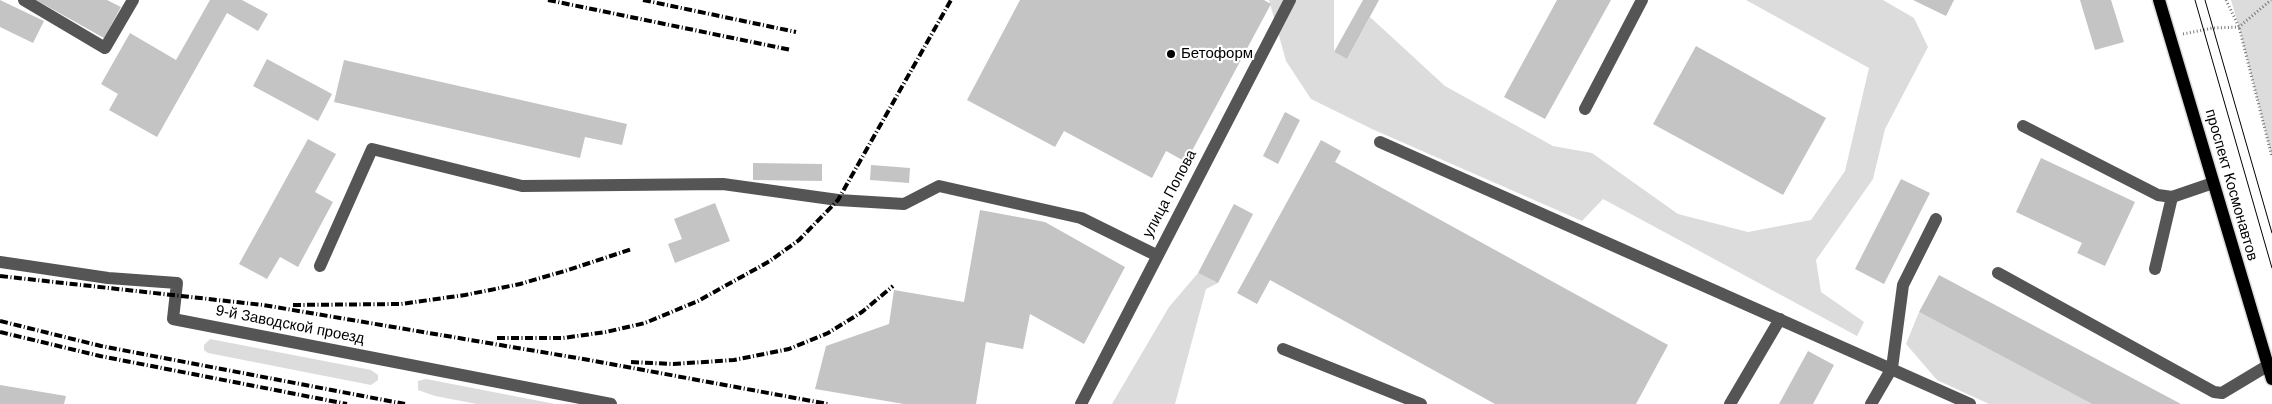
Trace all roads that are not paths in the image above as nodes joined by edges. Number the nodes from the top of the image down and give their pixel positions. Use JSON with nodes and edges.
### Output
{"nodes":[{"id":1,"x":24,"y":0,"type":"edge"},
{"id":2,"x":133,"y":0,"type":"edge"},
{"id":3,"x":1290,"y":0,"type":"edge"},
{"id":4,"x":1642,"y":0,"type":"edge"},
{"id":5,"x":2159,"y":0,"type":"edge"},
{"id":6,"x":1584,"y":109,"type":"dead end"},
{"id":7,"x":2023,"y":126,"type":"dead end"},
{"id":8,"x":1380,"y":142,"type":"dead end"},
{"id":9,"x":2213,"y":183,"type":"junction"},
{"id":10,"x":2172,"y":197,"type":"junction"},
{"id":11,"x":1936,"y":219,"type":"dead end"},
{"id":12,"x":1156,"y":255,"type":"junction"},
{"id":13,"x":0,"y":262,"type":"edge"},
{"id":14,"x":320,"y":266,"type":"dead end"},
{"id":15,"x":2156,"y":269,"type":"dead end"},
{"id":16,"x":1998,"y":273,"type":"dead end"},
{"id":17,"x":1780,"y":319,"type":"junction"},
{"id":18,"x":1283,"y":349,"type":"dead end"},
{"id":19,"x":2267,"y":366,"type":"junction"},
{"id":20,"x":1892,"y":368,"type":"junction"},
{"id":21,"x":2272,"y":378,"type":"edge"},
{"id":22,"x":611,"y":404,"type":"edge"},
{"id":23,"x":1080,"y":404,"type":"edge"},
{"id":24,"x":1421,"y":404,"type":"edge"},
{"id":25,"x":1730,"y":404,"type":"edge"},
{"id":26,"x":1871,"y":404,"type":"edge"},
{"id":27,"x":1970,"y":404,"type":"edge"}],
"edges":[{"from":1,"to":2,"type":"street"},
{"from":3,"to":12,"type":"street","name":"улица Попова"},
{"from":4,"to":6,"type":"street"},
{"from":5,"to":9,"type":"main road","name":"проспект Космонавтов"},
{"from":7,"to":10,"type":"street"},
{"from":8,"to":17,"type":"street"},
{"from":9,"to":10,"type":"street"},
{"from":9,"to":19,"type":"main road","name":"проспект Космонавтов"},
{"from":10,"to":15,"type":"street"},
{"from":11,"to":20,"type":"street"},
{"from":12,"to":14,"type":"street"},
{"from":12,"to":23,"type":"street","name":"улица Попова"},
{"from":13,"to":22,"type":"street","name":"9-й Заводской проезд"},
{"from":16,"to":19,"type":"street"},
{"from":17,"to":20,"type":"street"},
{"from":17,"to":25,"type":"street"},
{"from":18,"to":24,"type":"street"},
{"from":19,"to":21,"type":"main road","name":"проспект Космонавтов"},
{"from":20,"to":26,"type":"street"},
{"from":20,"to":27,"type":"street"}]}
